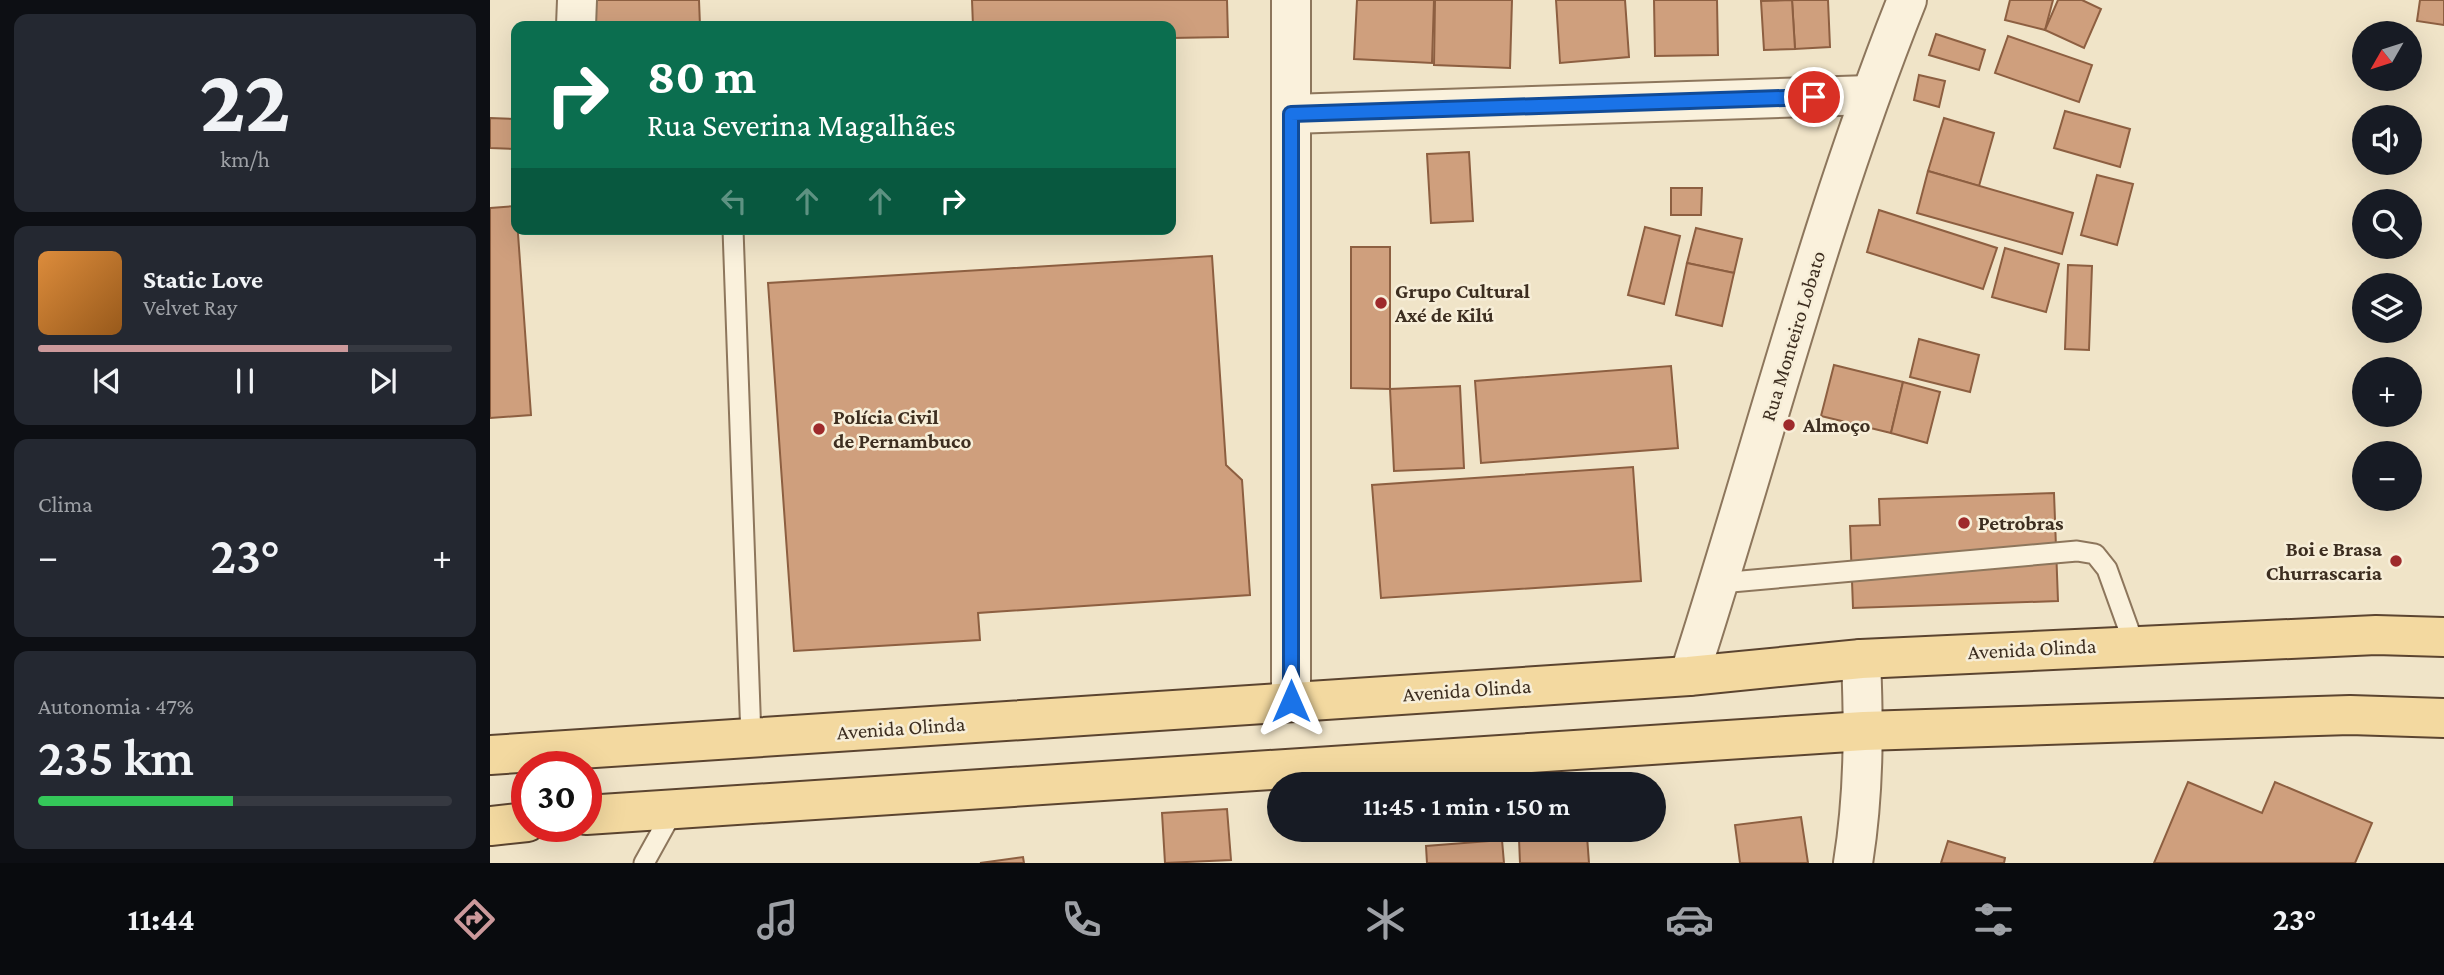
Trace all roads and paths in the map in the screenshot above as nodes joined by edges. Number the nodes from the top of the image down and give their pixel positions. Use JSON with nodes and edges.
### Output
{"nodes":[{"id":1,"x":577,"y":0,"type":"edge"},
{"id":2,"x":1291,"y":0,"type":"edge"},
{"id":3,"x":1907,"y":0,"type":"edge"},
{"id":4,"x":576,"y":21,"type":"edge"},
{"id":5,"x":1869,"y":95,"type":"junction"},
{"id":6,"x":1291,"y":114,"type":"junction"},
{"id":7,"x":733,"y":235,"type":"edge"},
{"id":8,"x":1720,"y":583,"type":"junction"},
{"id":9,"x":2444,"y":637,"type":"edge"},
{"id":10,"x":2133,"y":644,"type":"junction"},
{"id":11,"x":1861,"y":659,"type":"junction"},
{"id":12,"x":1689,"y":676,"type":"junction"},
{"id":13,"x":1291,"y":701,"type":"junction"},
{"id":14,"x":2444,"y":718,"type":"edge"},
{"id":15,"x":1864,"y":732,"type":"junction"},
{"id":16,"x":751,"y":738,"type":"junction"},
{"id":17,"x":490,"y":755,"type":"edge"},
{"id":18,"x":674,"y":809,"type":"junction"},
{"id":19,"x":602,"y":814,"type":"edge"},
{"id":20,"x":511,"y":824,"type":"edge"},
{"id":21,"x":490,"y":826,"type":"edge"},
{"id":22,"x":644,"y":863,"type":"edge"},
{"id":23,"x":1853,"y":863,"type":"edge"}],
"edges":[{"from":1,"to":4,"type":"street"},
{"from":2,"to":6,"type":"street"},
{"from":3,"to":5,"type":"street","name":"Rua Monteiro Lobato"},
{"from":5,"to":6,"type":"street"},
{"from":5,"to":8,"type":"street","name":"Rua Monteiro Lobato"},
{"from":6,"to":13,"type":"street"},
{"from":7,"to":16,"type":"lane"},
{"from":8,"to":10,"type":"lane"},
{"from":8,"to":12,"type":"street","name":"Rua Monteiro Lobato"},
{"from":9,"to":10,"type":"main road","name":"Avenida Olinda"},
{"from":10,"to":11,"type":"main road","name":"Avenida Olinda"},
{"from":11,"to":12,"type":"main road","name":"Avenida Olinda"},
{"from":11,"to":15,"type":"street"},
{"from":12,"to":13,"type":"main road","name":"Avenida Olinda"},
{"from":13,"to":16,"type":"main road","name":"Avenida Olinda"},
{"from":14,"to":15,"type":"main road"},
{"from":15,"to":18,"type":"main road"},
{"from":15,"to":23,"type":"street"},
{"from":16,"to":17,"type":"main road","name":"Avenida Olinda"},
{"from":18,"to":19,"type":"main road"},
{"from":18,"to":22,"type":"lane"},
{"from":20,"to":21,"type":"main road"}]}
